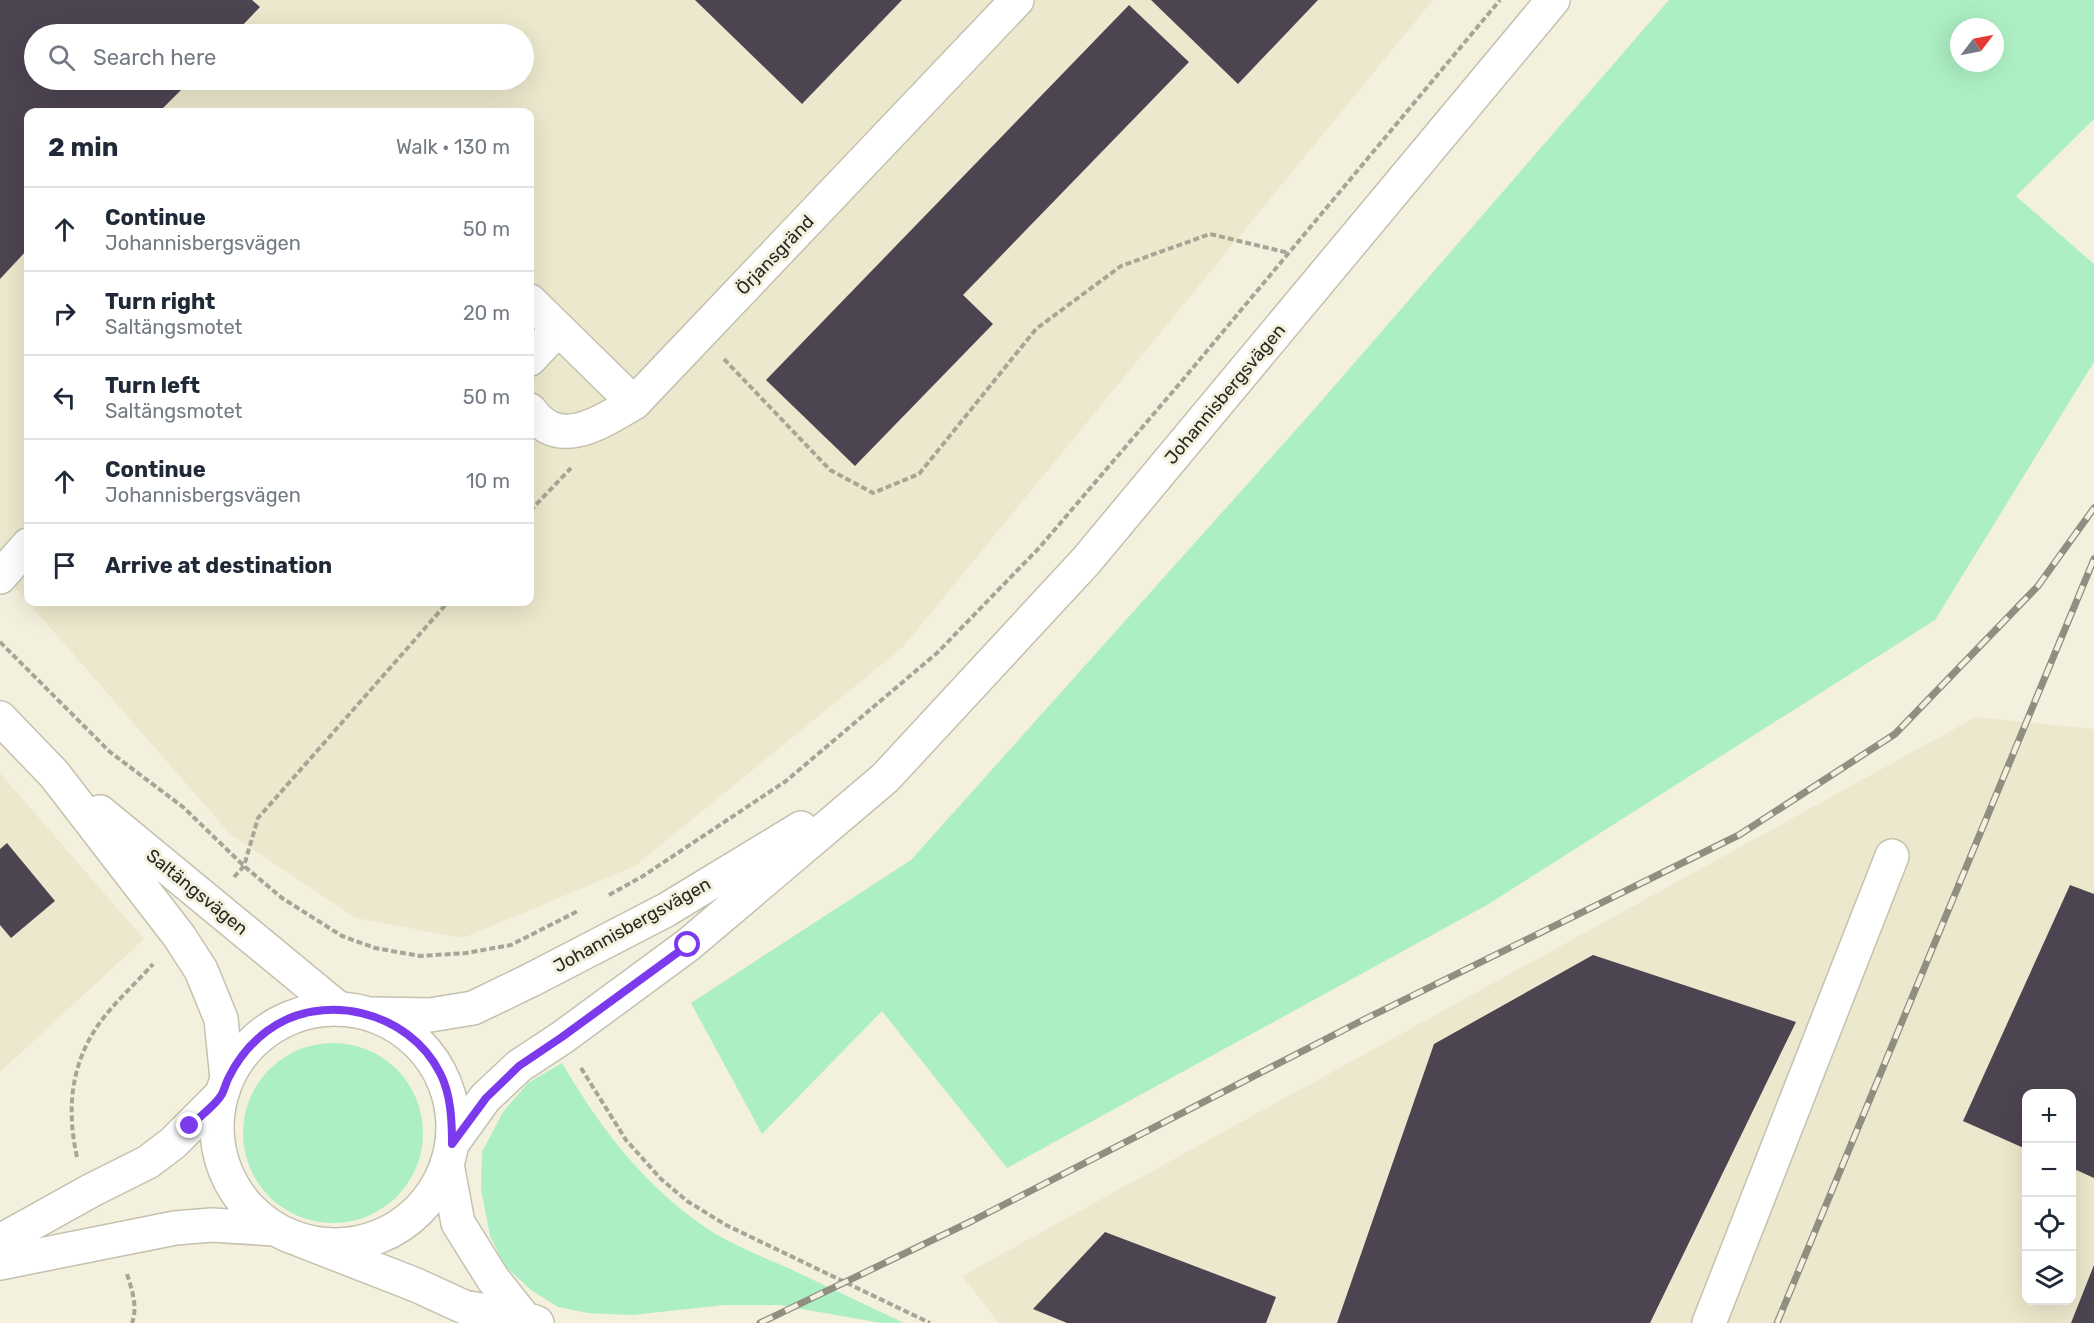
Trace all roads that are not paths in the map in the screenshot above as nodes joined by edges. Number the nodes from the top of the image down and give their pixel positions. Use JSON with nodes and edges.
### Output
{"nodes":[{"id":1,"x":1017,"y":0,"type":"edge"},
{"id":2,"x":1553,"y":0,"type":"edge"},
{"id":3,"x":534,"y":305,"type":"edge"},
{"id":4,"x":558,"y":328,"type":"junction"},
{"id":5,"x":534,"y":354,"type":"edge"},
{"id":6,"x":634,"y":403,"type":"junction"},
{"id":7,"x":534,"y":415,"type":"edge"},
{"id":8,"x":24,"y":550,"type":"edge"},
{"id":9,"x":0,"y":577,"type":"edge"},
{"id":10,"x":0,"y":718,"type":"edge"},
{"id":11,"x":54,"y":774,"type":"junction"},
{"id":12,"x":885,"y":778,"type":"junction"},
{"id":13,"x":1892,"y":856,"type":"dead end"},
{"id":14,"x":350,"y":1011,"type":"junction"},
{"id":15,"x":225,"y":1087,"type":"junction"},
{"id":16,"x":450,"y":1154,"type":"junction"},
{"id":17,"x":288,"y":1235,"type":"junction"},
{"id":18,"x":0,"y":1241,"type":"edge"},
{"id":19,"x":0,"y":1263,"type":"edge"},
{"id":20,"x":531,"y":1320,"type":"edge"},
{"id":21,"x":1709,"y":1323,"type":"edge"}],
"edges":[{"from":1,"to":6,"type":"main road","name":"Örjansgränd"},
{"from":2,"to":12,"type":"main road","name":"Johannisbergsvägen"},
{"from":3,"to":4,"type":"main road"},
{"from":4,"to":5,"type":"main road"},
{"from":4,"to":6,"type":"main road"},
{"from":6,"to":7,"type":"main road","name":"Örjansgränd"},
{"from":8,"to":9,"type":"main road"},
{"from":10,"to":11,"type":"main road","name":"Saltängsvägen"},
{"from":11,"to":14,"type":"main road","name":"Saltängsvägen"},
{"from":11,"to":15,"type":"main road","name":"Saltängsvägen"},
{"from":12,"to":14,"type":"main road","name":"Johannisbergsvägen"},
{"from":12,"to":16,"type":"main road","name":"Johannisbergsvägen"},
{"from":13,"to":21,"type":"main road"},
{"from":14,"to":15,"type":"main road","name":"Johannisbergsvägen"},
{"from":14,"to":16,"type":"main road"},
{"from":15,"to":17,"type":"main road"},
{"from":15,"to":18,"type":"main road"},
{"from":16,"to":17,"type":"main road"},
{"from":16,"to":20,"type":"main road"},
{"from":17,"to":19,"type":"main road"},
{"from":17,"to":20,"type":"main road"}]}
